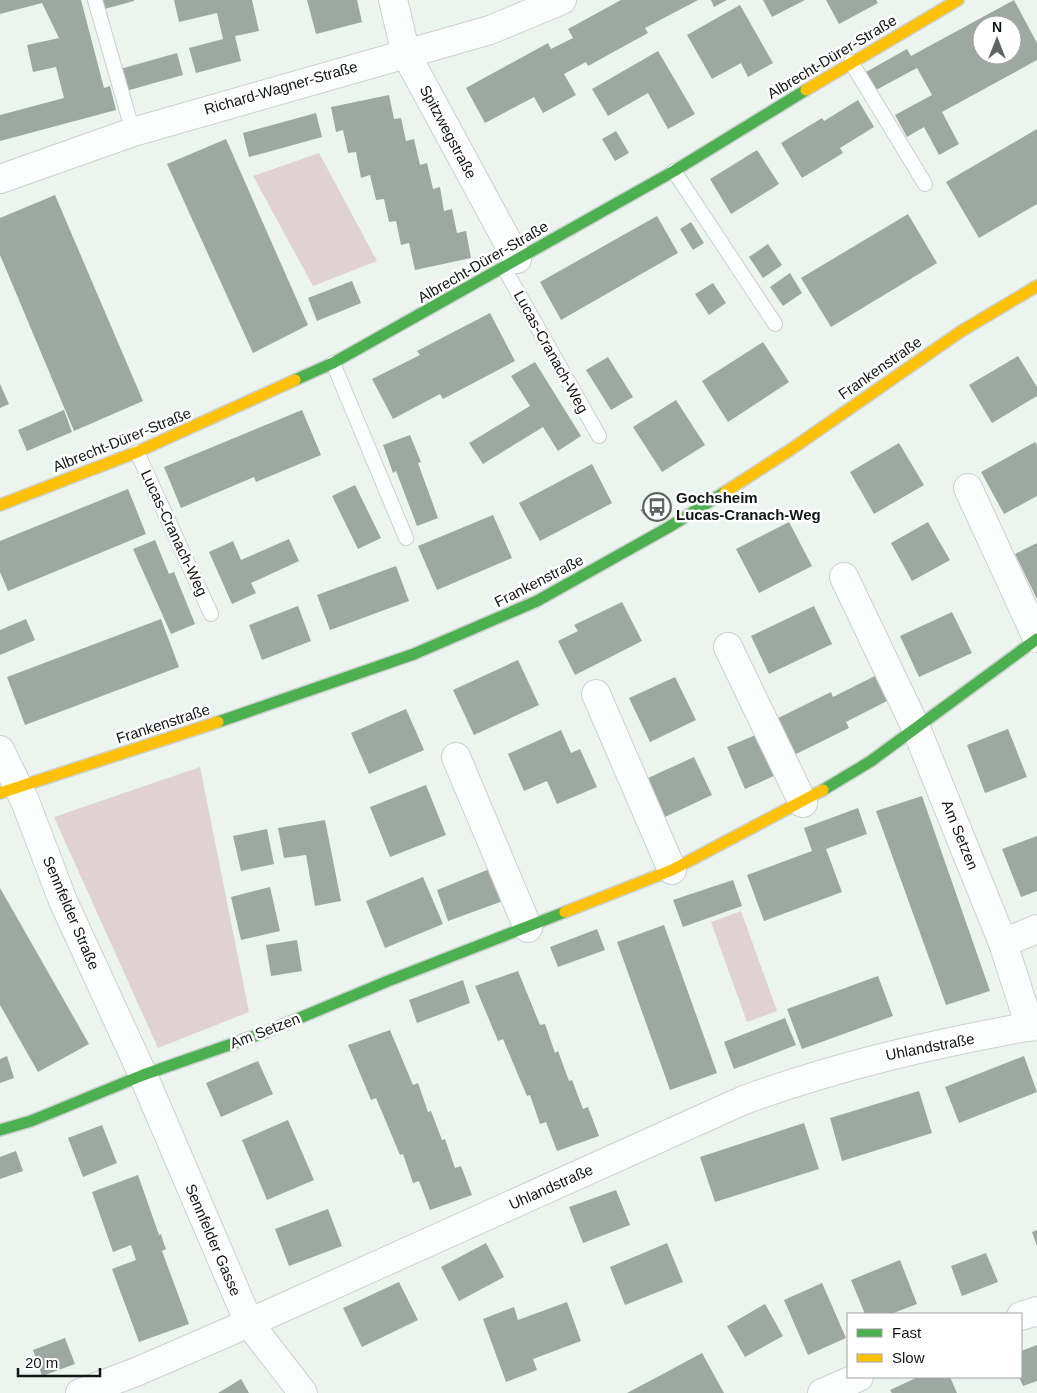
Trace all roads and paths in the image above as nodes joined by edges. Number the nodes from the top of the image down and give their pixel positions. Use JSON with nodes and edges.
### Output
{"nodes":[{"id":1,"x":95,"y":0,"type":"edge"},
{"id":2,"x":393,"y":0,"type":"edge"},
{"id":3,"x":562,"y":0,"type":"edge"},
{"id":4,"x":958,"y":0,"type":"edge"},
{"id":5,"x":406,"y":54,"type":"junction"},
{"id":6,"x":851,"y":62,"type":"junction"},
{"id":7,"x":133,"y":132,"type":"junction"},
{"id":8,"x":674,"y":171,"type":"junction"},
{"id":9,"x":0,"y":179,"type":"edge"},
{"id":10,"x":924,"y":184,"type":"dead end"},
{"id":11,"x":510,"y":264,"type":"junction"},
{"id":12,"x":1037,"y":286,"type":"edge"},
{"id":13,"x":774,"y":324,"type":"dead end"},
{"id":14,"x":334,"y":363,"type":"junction"},
{"id":15,"x":599,"y":436,"type":"dead end"},
{"id":16,"x":137,"y":452,"type":"junction"},
{"id":17,"x":968,"y":488,"type":"dead end"},
{"id":18,"x":0,"y":505,"type":"edge"},
{"id":19,"x":406,"y":538,"type":"dead end"},
{"id":20,"x":844,"y":577,"type":"dead end"},
{"id":21,"x":211,"y":614,"type":"dead end"},
{"id":22,"x":1037,"y":639,"type":"edge"},
{"id":23,"x":728,"y":647,"type":"dead end"},
{"id":24,"x":596,"y":694,"type":"dead end"},
{"id":25,"x":916,"y":728,"type":"junction"},
{"id":26,"x":0,"y":750,"type":"edge"},
{"id":27,"x":456,"y":757,"type":"dead end"},
{"id":28,"x":9,"y":790,"type":"edge"},
{"id":29,"x":803,"y":803,"type":"junction"},
{"id":30,"x":672,"y":870,"type":"junction"},
{"id":31,"x":528,"y":928,"type":"junction"},
{"id":32,"x":1037,"y":929,"type":"edge"},
{"id":33,"x":1003,"y":943,"type":"junction"},
{"id":34,"x":1034,"y":1026,"type":"edge"},
{"id":35,"x":143,"y":1075,"type":"junction"},
{"id":36,"x":0,"y":1130,"type":"edge"},
{"id":37,"x":1037,"y":1311,"type":"edge"},
{"id":38,"x":1022,"y":1316,"type":"edge"},
{"id":39,"x":249,"y":1323,"type":"junction"},
{"id":40,"x":857,"y":1378,"type":"edge"},
{"id":41,"x":80,"y":1393,"type":"edge"},
{"id":42,"x":303,"y":1393,"type":"edge"},
{"id":43,"x":822,"y":1393,"type":"edge"}],
"edges":[{"from":1,"to":7,"type":"lane"},
{"from":2,"to":5,"type":"street","name":"Spitzwegstraße"},
{"from":3,"to":5,"type":"street","name":"Richard-Wagner-Straße"},
{"from":4,"to":6,"type":"street","name":"Albrecht-Dürer-Straße"},
{"from":5,"to":7,"type":"street","name":"Richard-Wagner-Straße"},
{"from":5,"to":11,"type":"street","name":"Spitzwegstraße"},
{"from":6,"to":8,"type":"street","name":"Albrecht-Dürer-Straße"},
{"from":6,"to":10,"type":"lane"},
{"from":7,"to":9,"type":"street","name":"Richard-Wagner-Straße"},
{"from":8,"to":11,"type":"street","name":"Albrecht-Dürer-Straße"},
{"from":8,"to":13,"type":"lane"},
{"from":11,"to":14,"type":"street","name":"Albrecht-Dürer-Straße"},
{"from":11,"to":15,"type":"lane","name":"Lucas-Cranach-Weg"},
{"from":12,"to":28,"type":"street","name":"Frankenstraße"},
{"from":14,"to":16,"type":"street","name":"Albrecht-Dürer-Straße"},
{"from":14,"to":19,"type":"lane"},
{"from":16,"to":18,"type":"street","name":"Albrecht-Dürer-Straße"},
{"from":16,"to":21,"type":"lane","name":"Lucas-Cranach-Weg"},
{"from":17,"to":22,"type":"street","name":"Am Setzen"},
{"from":20,"to":25,"type":"street","name":"Am Setzen"},
{"from":22,"to":25,"type":"street","name":"Am Setzen"},
{"from":23,"to":29,"type":"street"},
{"from":24,"to":30,"type":"street"},
{"from":25,"to":29,"type":"street","name":"Am Setzen"},
{"from":25,"to":33,"type":"street","name":"Am Setzen"},
{"from":26,"to":28,"type":"street","name":"Sennfelder Straße"},
{"from":27,"to":31,"type":"street"},
{"from":28,"to":35,"type":"street","name":"Sennfelder Straße"},
{"from":29,"to":30,"type":"street","name":"Am Setzen"},
{"from":30,"to":31,"type":"street","name":"Am Setzen"},
{"from":31,"to":35,"type":"street","name":"Am Setzen"},
{"from":32,"to":33,"type":"street"},
{"from":33,"to":34,"type":"street","name":"Am Setzen"},
{"from":34,"to":39,"type":"street","name":"Uhlandstraße"},
{"from":35,"to":36,"type":"street","name":"Am Setzen"},
{"from":35,"to":39,"type":"street","name":"Sennfelder Gasse"},
{"from":37,"to":38,"type":"street"},
{"from":39,"to":41,"type":"street","name":"Uhlandstraße"},
{"from":39,"to":42,"type":"street","name":"Sennfelder Gasse"},
{"from":40,"to":43,"type":"street"}]}
